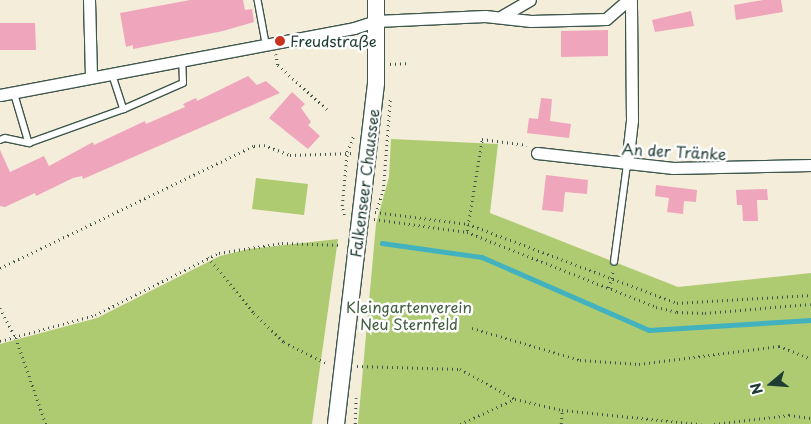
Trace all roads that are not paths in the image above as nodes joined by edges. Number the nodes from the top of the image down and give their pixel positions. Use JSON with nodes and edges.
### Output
{"nodes":[{"id":1,"x":89,"y":0,"type":"edge"},
{"id":2,"x":258,"y":0,"type":"edge"},
{"id":3,"x":376,"y":0,"type":"edge"},
{"id":4,"x":530,"y":0,"type":"edge"},
{"id":5,"x":629,"y":0,"type":"edge"},
{"id":6,"x":502,"y":16,"type":"junction"},
{"id":7,"x":376,"y":21,"type":"junction"},
{"id":8,"x":270,"y":43,"type":"junction"},
{"id":9,"x":182,"y":59,"type":"junction"},
{"id":10,"x":112,"y":73,"type":"junction"},
{"id":11,"x":91,"y":77,"type":"junction"},
{"id":12,"x":14,"y":92,"type":"junction"},
{"id":13,"x":0,"y":95,"type":"edge"},
{"id":14,"x":124,"y":109,"type":"junction"},
{"id":15,"x":0,"y":140,"type":"edge"},
{"id":16,"x":29,"y":142,"type":"junction"},
{"id":17,"x":537,"y":153,"type":"road end"},
{"id":18,"x":627,"y":164,"type":"junction"},
{"id":19,"x":811,"y":165,"type":"edge"},
{"id":20,"x":614,"y":262,"type":"dead end"},
{"id":21,"x":336,"y":424,"type":"edge"}],
"edges":[{"from":1,"to":11,"type":"street"},
{"from":2,"to":8,"type":"lane"},
{"from":3,"to":7,"type":"main road","name":"Falkenseer Chaussee"},
{"from":4,"to":6,"type":"street"},
{"from":5,"to":6,"type":"street"},
{"from":5,"to":18,"type":"street"},
{"from":6,"to":7,"type":"street"},
{"from":7,"to":8,"type":"street"},
{"from":7,"to":21,"type":"main road","name":"Falkenseer Chaussee"},
{"from":8,"to":9,"type":"street"},
{"from":9,"to":10,"type":"street"},
{"from":9,"to":14,"type":"lane"},
{"from":10,"to":11,"type":"street"},
{"from":10,"to":14,"type":"lane"},
{"from":11,"to":12,"type":"street"},
{"from":12,"to":13,"type":"street"},
{"from":12,"to":16,"type":"lane"},
{"from":14,"to":16,"type":"lane"},
{"from":15,"to":16,"type":"lane"},
{"from":17,"to":18,"type":"street","name":"An der Tränke"},
{"from":18,"to":19,"type":"street","name":"An der Tränke"},
{"from":18,"to":20,"type":"lane"}]}
